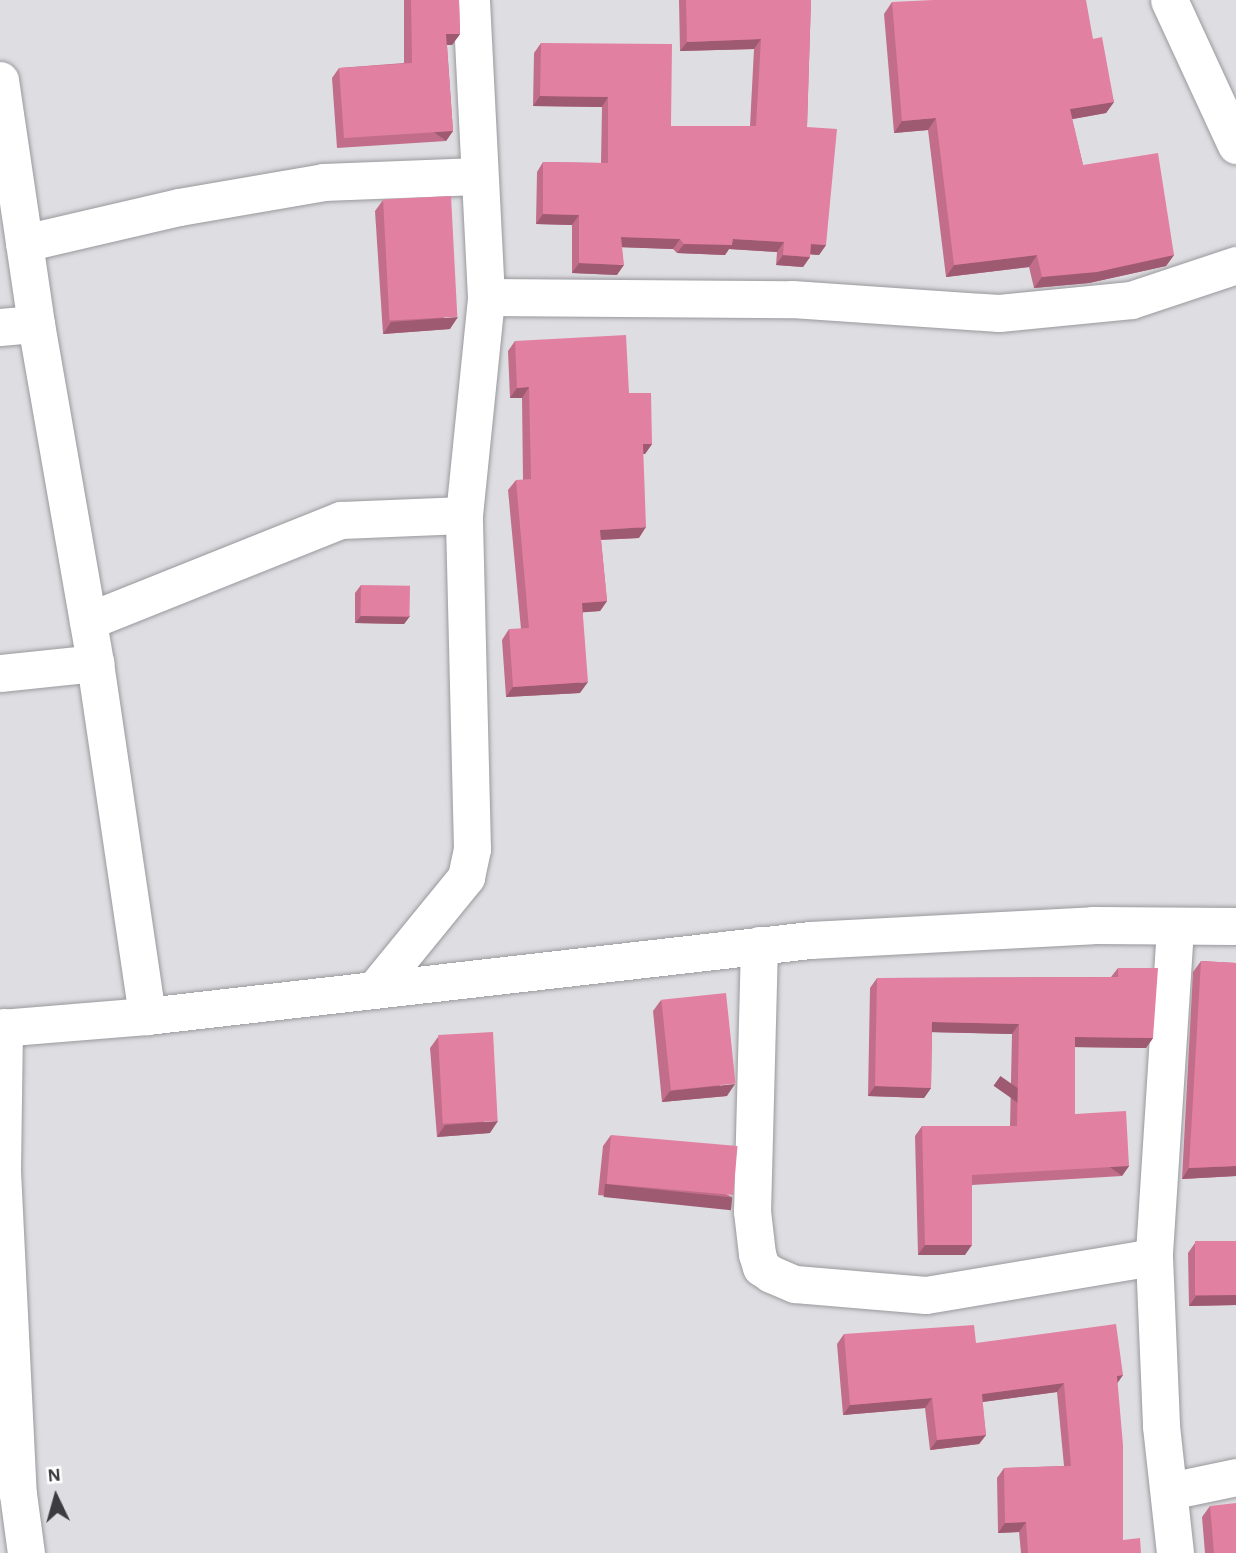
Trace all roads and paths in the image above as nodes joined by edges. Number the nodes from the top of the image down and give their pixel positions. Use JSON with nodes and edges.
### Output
{"nodes":[{"id":1,"x":471,"y":0,"type":"edge"},
{"id":2,"x":1169,"y":0,"type":"edge"},
{"id":3,"x":0,"y":80,"type":"edge"},
{"id":4,"x":1236,"y":145,"type":"edge"},
{"id":5,"x":478,"y":176,"type":"junction"},
{"id":6,"x":24,"y":243,"type":"junction"},
{"id":7,"x":1236,"y":265,"type":"edge"},
{"id":8,"x":486,"y":297,"type":"junction"},
{"id":9,"x":36,"y":324,"type":"junction"},
{"id":10,"x":0,"y":327,"type":"edge"},
{"id":11,"x":464,"y":515,"type":"junction"},
{"id":12,"x":88,"y":621,"type":"junction"},
{"id":13,"x":95,"y":663,"type":"junction"},
{"id":14,"x":0,"y":673,"type":"edge"},
{"id":15,"x":1236,"y":926,"type":"edge"},
{"id":16,"x":1175,"y":928,"type":"junction"},
{"id":17,"x":759,"y":945,"type":"junction"},
{"id":18,"x":374,"y":990,"type":"junction"},
{"id":19,"x":147,"y":1016,"type":"junction"},
{"id":20,"x":2,"y":1027,"type":"edge"},
{"id":21,"x":1154,"y":1257,"type":"junction"},
{"id":22,"x":1236,"y":1477,"type":"edge"},
{"id":23,"x":1170,"y":1491,"type":"junction"},
{"id":24,"x":26,"y":1553,"type":"edge"},
{"id":25,"x":1175,"y":1553,"type":"edge"}],
"edges":[{"from":1,"to":5,"type":"street"},
{"from":2,"to":4,"type":"street"},
{"from":3,"to":6,"type":"street"},
{"from":5,"to":6,"type":"street"},
{"from":5,"to":8,"type":"street"},
{"from":6,"to":9,"type":"street"},
{"from":7,"to":8,"type":"street"},
{"from":8,"to":11,"type":"street"},
{"from":9,"to":10,"type":"street"},
{"from":9,"to":12,"type":"street"},
{"from":11,"to":12,"type":"street"},
{"from":11,"to":18,"type":"street"},
{"from":12,"to":13,"type":"street"},
{"from":13,"to":14,"type":"street"},
{"from":13,"to":19,"type":"street"},
{"from":15,"to":16,"type":"street"},
{"from":16,"to":17,"type":"street"},
{"from":16,"to":21,"type":"street"},
{"from":17,"to":18,"type":"street"},
{"from":17,"to":21,"type":"street"},
{"from":18,"to":19,"type":"street"},
{"from":19,"to":20,"type":"street"},
{"from":20,"to":24,"type":"street"},
{"from":21,"to":23,"type":"street"},
{"from":22,"to":23,"type":"street"},
{"from":23,"to":25,"type":"street"}]}
